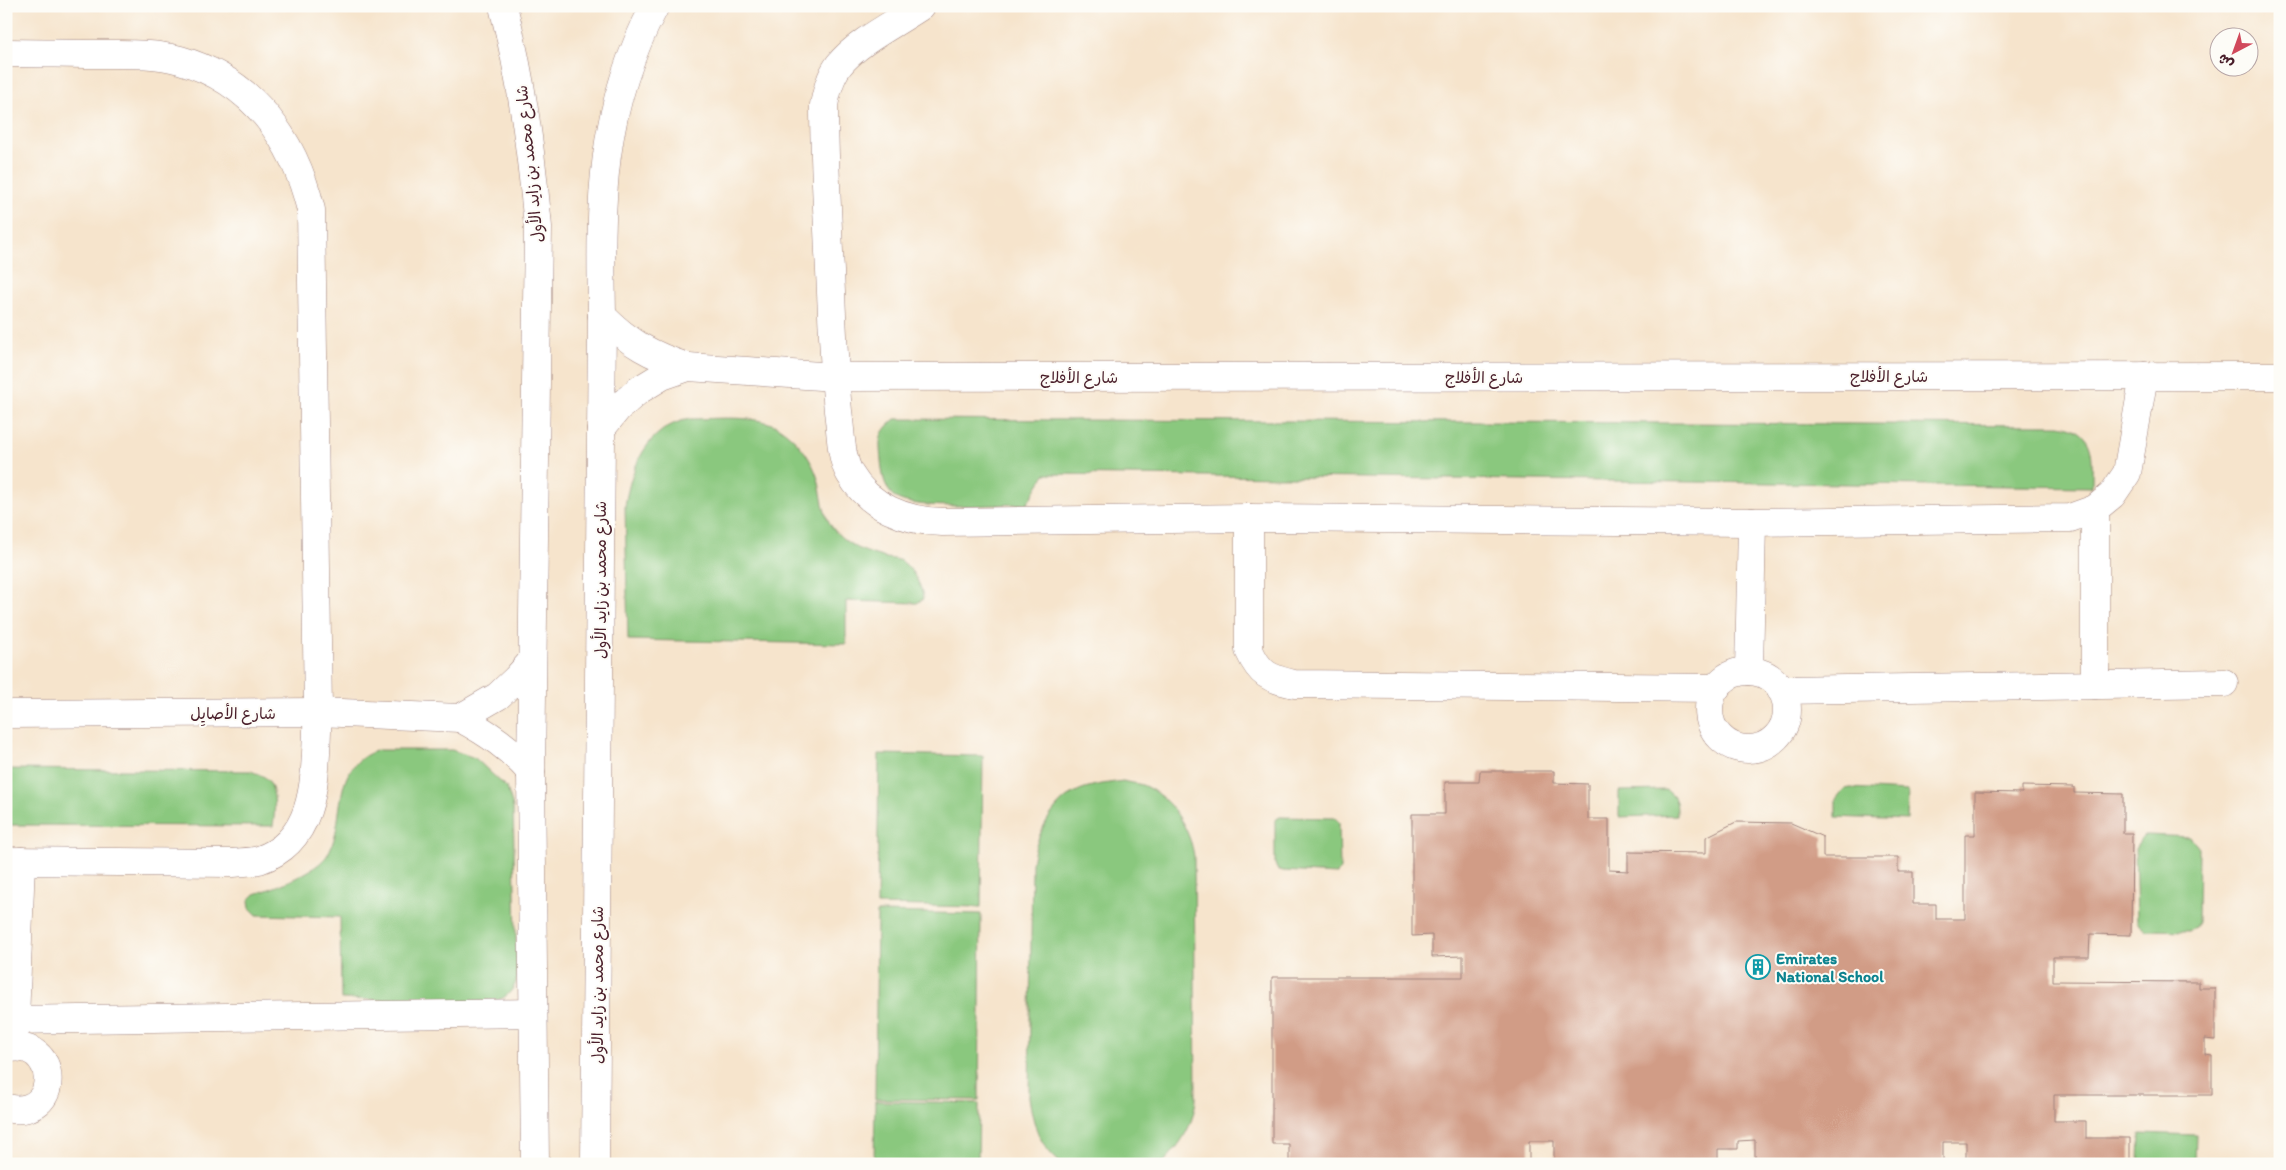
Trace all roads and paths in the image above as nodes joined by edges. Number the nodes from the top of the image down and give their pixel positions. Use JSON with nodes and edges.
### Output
{"nodes":[{"id":1,"x":504,"y":6,"type":"edge"},
{"id":2,"x":655,"y":6,"type":"edge"},
{"id":3,"x":921,"y":6,"type":"edge"},
{"id":4,"x":6,"y":54,"type":"edge"},
{"id":5,"x":602,"y":316,"type":"junction"},
{"id":6,"x":688,"y":367,"type":"junction"},
{"id":7,"x":2144,"y":376,"type":"junction"},
{"id":8,"x":2280,"y":376,"type":"edge"},
{"id":9,"x":835,"y":378,"type":"junction"},
{"id":10,"x":600,"y":429,"type":"junction"},
{"id":11,"x":2095,"y":509,"type":"junction"},
{"id":12,"x":1249,"y":518,"type":"junction"},
{"id":13,"x":1752,"y":522,"type":"junction"},
{"id":14,"x":532,"y":661,"type":"junction"},
{"id":15,"x":1749,"y":671,"type":"junction"},
{"id":16,"x":2224,"y":683,"type":"dead end"},
{"id":17,"x":2095,"y":685,"type":"junction"},
{"id":18,"x":1716,"y":688,"type":"junction"},
{"id":19,"x":1781,"y":690,"type":"junction"},
{"id":20,"x":318,"y":712,"type":"junction"},
{"id":21,"x":6,"y":714,"type":"edge"},
{"id":22,"x":460,"y":718,"type":"junction"},
{"id":23,"x":531,"y":772,"type":"junction"},
{"id":24,"x":14,"y":861,"type":"edge"},
{"id":25,"x":533,"y":1013,"type":"junction"},
{"id":26,"x":11,"y":1020,"type":"edge"},
{"id":27,"x":10,"y":1048,"type":"edge"},
{"id":28,"x":6,"y":1108,"type":"edge"},
{"id":29,"x":534,"y":1164,"type":"edge"},
{"id":30,"x":596,"y":1164,"type":"edge"}],
"edges":[{"from":1,"to":14,"type":"street","name":"شارع محمد بن زايد الأول"},
{"from":2,"to":5,"type":"street","name":"شارع محمد بن زايد الأول"},
{"from":3,"to":9,"type":"street"},
{"from":4,"to":20,"type":"street"},
{"from":5,"to":6,"type":"street","name":"شارع الأفلاج"},
{"from":5,"to":10,"type":"street","name":"شارع محمد بن زايد الأول"},
{"from":6,"to":9,"type":"street","name":"شارع الأفلاج"},
{"from":6,"to":10,"type":"street","name":"شارع الأفلاج"},
{"from":7,"to":8,"type":"street","name":"شارع الأفلاج"},
{"from":7,"to":9,"type":"street","name":"شارع الأفلاج"},
{"from":7,"to":11,"type":"street"},
{"from":9,"to":12,"type":"street"},
{"from":10,"to":30,"type":"street","name":"شارع محمد بن زايد الأول"},
{"from":11,"to":13,"type":"street"},
{"from":11,"to":17,"type":"street"},
{"from":12,"to":13,"type":"street"},
{"from":12,"to":18,"type":"street"},
{"from":13,"to":15,"type":"street"},
{"from":14,"to":22,"type":"street"},
{"from":14,"to":23,"type":"street","name":"شارع محمد بن زايد الأول"},
{"from":15,"to":18,"type":"street"},
{"from":15,"to":19,"type":"street"},
{"from":16,"to":17,"type":"street"},
{"from":17,"to":19,"type":"street"},
{"from":18,"to":19,"type":"street"},
{"from":20,"to":21,"type":"street","name":"شارع الأصايِل"},
{"from":20,"to":22,"type":"street","name":"شارع الأصايِل"},
{"from":20,"to":24,"type":"street"},
{"from":22,"to":23,"type":"street"},
{"from":23,"to":25,"type":"street","name":"شارع محمد بن زايد الأول"},
{"from":24,"to":26,"type":"street"},
{"from":25,"to":26,"type":"street"},
{"from":25,"to":29,"type":"street","name":"شارع محمد بن زايد الأول"},
{"from":26,"to":27,"type":"street"},
{"from":27,"to":28,"type":"street"}]}
